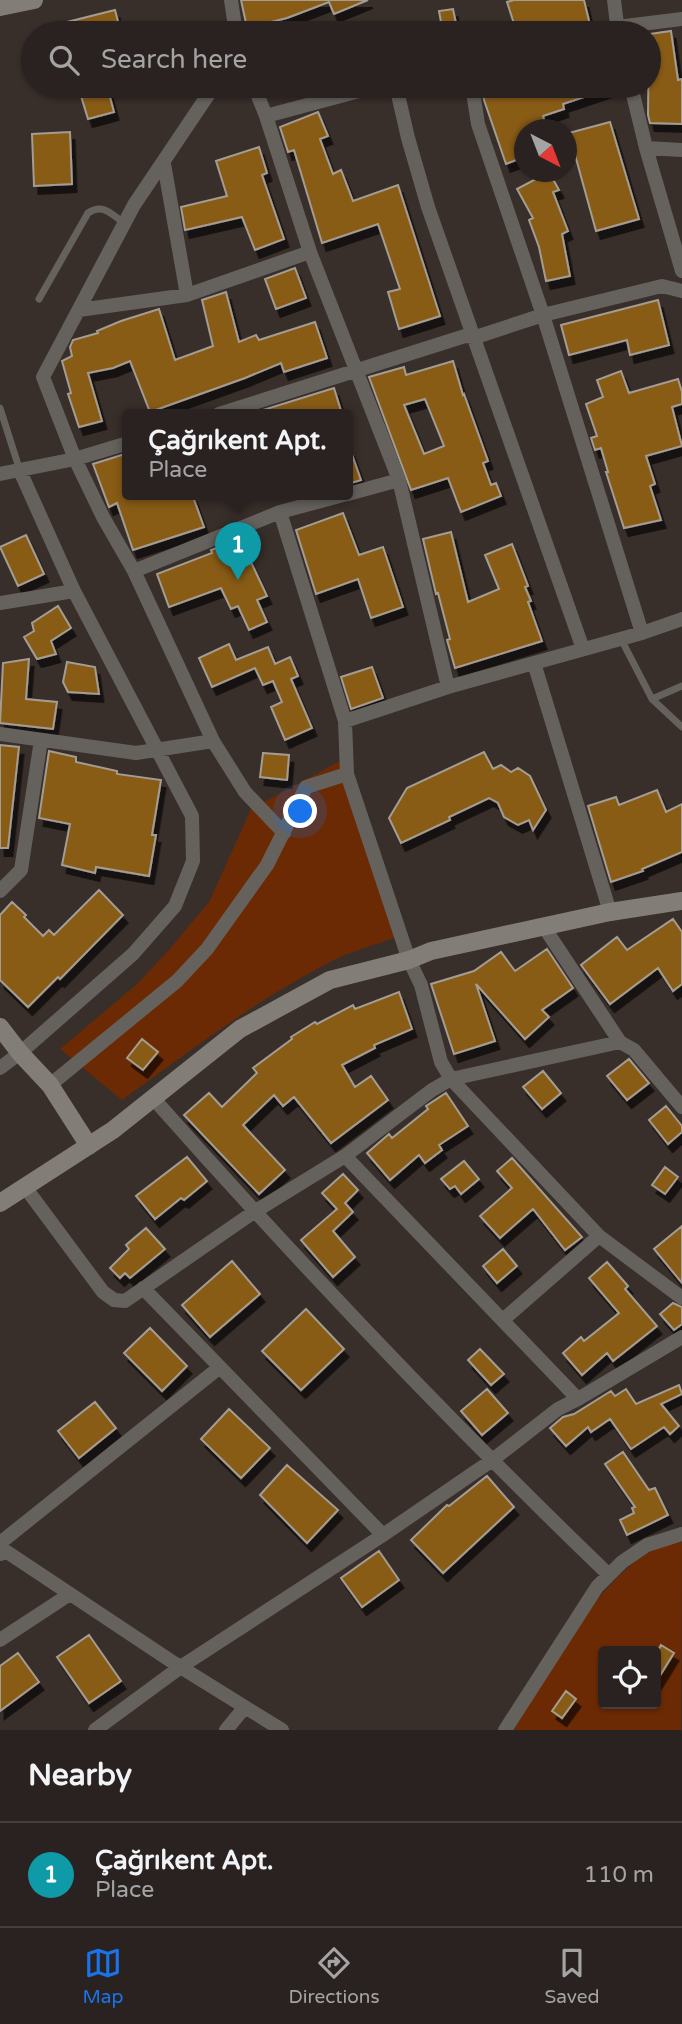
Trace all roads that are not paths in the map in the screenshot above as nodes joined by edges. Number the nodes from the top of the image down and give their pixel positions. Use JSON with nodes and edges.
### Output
{"nodes":[{"id":1,"x":34,"y":0,"type":"edge"},
{"id":2,"x":231,"y":0,"type":"edge"},
{"id":3,"x":614,"y":0,"type":"edge"},
{"id":4,"x":0,"y":7,"type":"edge"},
{"id":5,"x":682,"y":19,"type":"edge"},
{"id":6,"x":234,"y":21,"type":"edge"},
{"id":7,"x":617,"y":21,"type":"edge"},
{"id":8,"x":661,"y":23,"type":"edge"},
{"id":9,"x":206,"y":98,"type":"edge"},
{"id":10,"x":259,"y":98,"type":"edge"},
{"id":11,"x":333,"y":98,"type":"edge"},
{"id":12,"x":399,"y":98,"type":"edge"},
{"id":13,"x":474,"y":98,"type":"edge"},
{"id":14,"x":634,"y":98,"type":"edge"},
{"id":15,"x":266,"y":116,"type":"junction"},
{"id":16,"x":646,"y":148,"type":"junction"},
{"id":17,"x":682,"y":150,"type":"edge"},
{"id":18,"x":164,"y":164,"type":"junction"},
{"id":19,"x":125,"y":223,"type":"junction"},
{"id":20,"x":310,"y":252,"type":"junction"},
{"id":21,"x":682,"y":271,"type":"edge"},
{"id":22,"x":682,"y":291,"type":"edge"},
{"id":23,"x":187,"y":295,"type":"junction"},
{"id":24,"x":39,"y":299,"type":"dead end"},
{"id":25,"x":79,"y":310,"type":"junction"},
{"id":26,"x":543,"y":315,"type":"junction"},
{"id":27,"x":475,"y":337,"type":"junction"},
{"id":28,"x":357,"y":370,"type":"junction"},
{"id":29,"x":0,"y":408,"type":"edge"},
{"id":30,"x":235,"y":409,"type":"edge"},
{"id":31,"x":122,"y":445,"type":"edge"},
{"id":32,"x":75,"y":459,"type":"junction"},
{"id":33,"x":20,"y":471,"type":"junction"},
{"id":34,"x":0,"y":474,"type":"edge"},
{"id":35,"x":399,"y":480,"type":"junction"},
{"id":36,"x":353,"y":492,"type":"edge"},
{"id":37,"x":325,"y":500,"type":"edge"},
{"id":38,"x":280,"y":512,"type":"junction"},
{"id":39,"x":134,"y":571,"type":"junction"},
{"id":40,"x":74,"y":591,"type":"junction"},
{"id":41,"x":0,"y":603,"type":"edge"},
{"id":42,"x":682,"y":619,"type":"edge"},
{"id":43,"x":642,"y":633,"type":"junction"},
{"id":44,"x":621,"y":639,"type":"junction"},
{"id":45,"x":583,"y":649,"type":"junction"},
{"id":46,"x":534,"y":663,"type":"junction"},
{"id":47,"x":682,"y":686,"type":"edge"},
{"id":48,"x":448,"y":687,"type":"junction"},
{"id":49,"x":652,"y":699,"type":"junction"},
{"id":50,"x":345,"y":721,"type":"junction"},
{"id":51,"x":682,"y":727,"type":"edge"},
{"id":52,"x":0,"y":734,"type":"edge"},
{"id":53,"x":41,"y":740,"type":"junction"},
{"id":54,"x":213,"y":741,"type":"junction"},
{"id":55,"x":159,"y":750,"type":"junction"},
{"id":56,"x":347,"y":774,"type":"junction"},
{"id":57,"x":284,"y":833,"type":"junction"},
{"id":58,"x":0,"y":891,"type":"edge"},
{"id":59,"x":682,"y":902,"type":"edge"},
{"id":60,"x":610,"y":912,"type":"junction"},
{"id":61,"x":544,"y":927,"type":"junction"},
{"id":62,"x":408,"y":960,"type":"junction"},
{"id":63,"x":0,"y":1027,"type":"edge"},
{"id":64,"x":620,"y":1042,"type":"junction"},
{"id":65,"x":20,"y":1054,"type":"junction"},
{"id":66,"x":0,"y":1068,"type":"edge"},
{"id":67,"x":451,"y":1079,"type":"junction"},
{"id":68,"x":50,"y":1085,"type":"junction"},
{"id":69,"x":153,"y":1098,"type":"junction"},
{"id":70,"x":682,"y":1107,"type":"edge"},
{"id":71,"x":89,"y":1146,"type":"junction"},
{"id":72,"x":345,"y":1156,"type":"junction"},
{"id":73,"x":25,"y":1187,"type":"junction"},
{"id":74,"x":0,"y":1203,"type":"edge"},
{"id":75,"x":254,"y":1212,"type":"junction"},
{"id":76,"x":599,"y":1236,"type":"junction"},
{"id":77,"x":143,"y":1288,"type":"junction"},
{"id":78,"x":682,"y":1298,"type":"edge"},
{"id":79,"x":504,"y":1319,"type":"junction"},
{"id":80,"x":682,"y":1337,"type":"edge"},
{"id":81,"x":220,"y":1367,"type":"junction"},
{"id":82,"x":579,"y":1399,"type":"junction"},
{"id":83,"x":491,"y":1461,"type":"junction"},
{"id":84,"x":682,"y":1534,"type":"edge"},
{"id":85,"x":383,"y":1535,"type":"junction"},
{"id":86,"x":0,"y":1543,"type":"edge"},
{"id":87,"x":0,"y":1554,"type":"edge"},
{"id":88,"x":609,"y":1575,"type":"junction"},
{"id":89,"x":69,"y":1594,"type":"junction"},
{"id":90,"x":0,"y":1640,"type":"edge"},
{"id":91,"x":182,"y":1666,"type":"junction"},
{"id":92,"x":245,"y":1707,"type":"junction"},
{"id":93,"x":95,"y":1730,"type":"edge"},
{"id":94,"x":226,"y":1730,"type":"edge"},
{"id":95,"x":282,"y":1730,"type":"edge"},
{"id":96,"x":505,"y":1730,"type":"edge"}],
"edges":[{"from":1,"to":4,"type":"main road"},
{"from":2,"to":6,"type":"street"},
{"from":3,"to":7,"type":"street"},
{"from":5,"to":8,"type":"street"},
{"from":9,"to":18,"type":"street"},
{"from":10,"to":15,"type":"street"},
{"from":11,"to":15,"type":"street"},
{"from":12,"to":27,"type":"street"},
{"from":13,"to":26,"type":"street"},
{"from":14,"to":16,"type":"street"},
{"from":15,"to":20,"type":"street"},
{"from":16,"to":17,"type":"street"},
{"from":16,"to":21,"type":"street"},
{"from":18,"to":19,"type":"street"},
{"from":18,"to":23,"type":"street"},
{"from":19,"to":24,"type":"lane"},
{"from":19,"to":25,"type":"street"},
{"from":20,"to":23,"type":"street"},
{"from":20,"to":28,"type":"street"},
{"from":22,"to":26,"type":"street"},
{"from":23,"to":25,"type":"street"},
{"from":25,"to":32,"type":"street"},
{"from":26,"to":27,"type":"street"},
{"from":26,"to":43,"type":"street"},
{"from":27,"to":28,"type":"street"},
{"from":27,"to":45,"type":"street"},
{"from":28,"to":30,"type":"street"},
{"from":28,"to":35,"type":"street"},
{"from":29,"to":33,"type":"lane"},
{"from":31,"to":32,"type":"street"},
{"from":32,"to":33,"type":"street"},
{"from":32,"to":39,"type":"street"},
{"from":33,"to":34,"type":"street"},
{"from":33,"to":40,"type":"street"},
{"from":35,"to":36,"type":"street"},
{"from":35,"to":48,"type":"street"},
{"from":37,"to":38,"type":"street"},
{"from":38,"to":39,"type":"street"},
{"from":38,"to":50,"type":"street"},
{"from":39,"to":54,"type":"street"},
{"from":40,"to":41,"type":"street"},
{"from":40,"to":55,"type":"street"},
{"from":42,"to":43,"type":"street"},
{"from":43,"to":44,"type":"street"},
{"from":44,"to":45,"type":"street"},
{"from":44,"to":49,"type":"lane"},
{"from":45,"to":46,"type":"street"},
{"from":46,"to":48,"type":"street"},
{"from":46,"to":60,"type":"street"},
{"from":47,"to":49,"type":"lane"},
{"from":48,"to":50,"type":"street"},
{"from":49,"to":51,"type":"lane"},
{"from":50,"to":56,"type":"street"},
{"from":52,"to":53,"type":"street"},
{"from":53,"to":55,"type":"street"},
{"from":53,"to":58,"type":"street"},
{"from":54,"to":55,"type":"street"},
{"from":54,"to":57,"type":"street"},
{"from":55,"to":65,"type":"street"},
{"from":56,"to":57,"type":"street"},
{"from":56,"to":62,"type":"street"},
{"from":57,"to":68,"type":"street"},
{"from":59,"to":60,"type":"main road"},
{"from":60,"to":61,"type":"main road"},
{"from":61,"to":62,"type":"main road"},
{"from":61,"to":64,"type":"street"},
{"from":62,"to":67,"type":"street"},
{"from":62,"to":69,"type":"main road"},
{"from":63,"to":65,"type":"main road"},
{"from":64,"to":67,"type":"street"},
{"from":64,"to":70,"type":"street"},
{"from":65,"to":66,"type":"street"},
{"from":65,"to":68,"type":"main road"},
{"from":67,"to":72,"type":"street"},
{"from":67,"to":76,"type":"street"},
{"from":68,"to":71,"type":"main road"},
{"from":69,"to":71,"type":"main road"},
{"from":69,"to":75,"type":"street"},
{"from":71,"to":73,"type":"main road"},
{"from":72,"to":75,"type":"street"},
{"from":72,"to":79,"type":"street"},
{"from":73,"to":74,"type":"main road"},
{"from":73,"to":77,"type":"street"},
{"from":75,"to":77,"type":"street"},
{"from":75,"to":83,"type":"street"},
{"from":76,"to":78,"type":"street"},
{"from":76,"to":79,"type":"street"},
{"from":77,"to":81,"type":"street"},
{"from":79,"to":82,"type":"street"},
{"from":80,"to":82,"type":"street"},
{"from":81,"to":85,"type":"street"},
{"from":81,"to":86,"type":"street"},
{"from":82,"to":83,"type":"street"},
{"from":83,"to":85,"type":"street"},
{"from":83,"to":88,"type":"street"},
{"from":84,"to":88,"type":"street"},
{"from":85,"to":91,"type":"street"},
{"from":87,"to":89,"type":"street"},
{"from":88,"to":96,"type":"street"},
{"from":89,"to":90,"type":"street"},
{"from":89,"to":91,"type":"street"},
{"from":91,"to":92,"type":"street"},
{"from":91,"to":93,"type":"street"},
{"from":92,"to":94,"type":"street"},
{"from":92,"to":95,"type":"street"}]}
